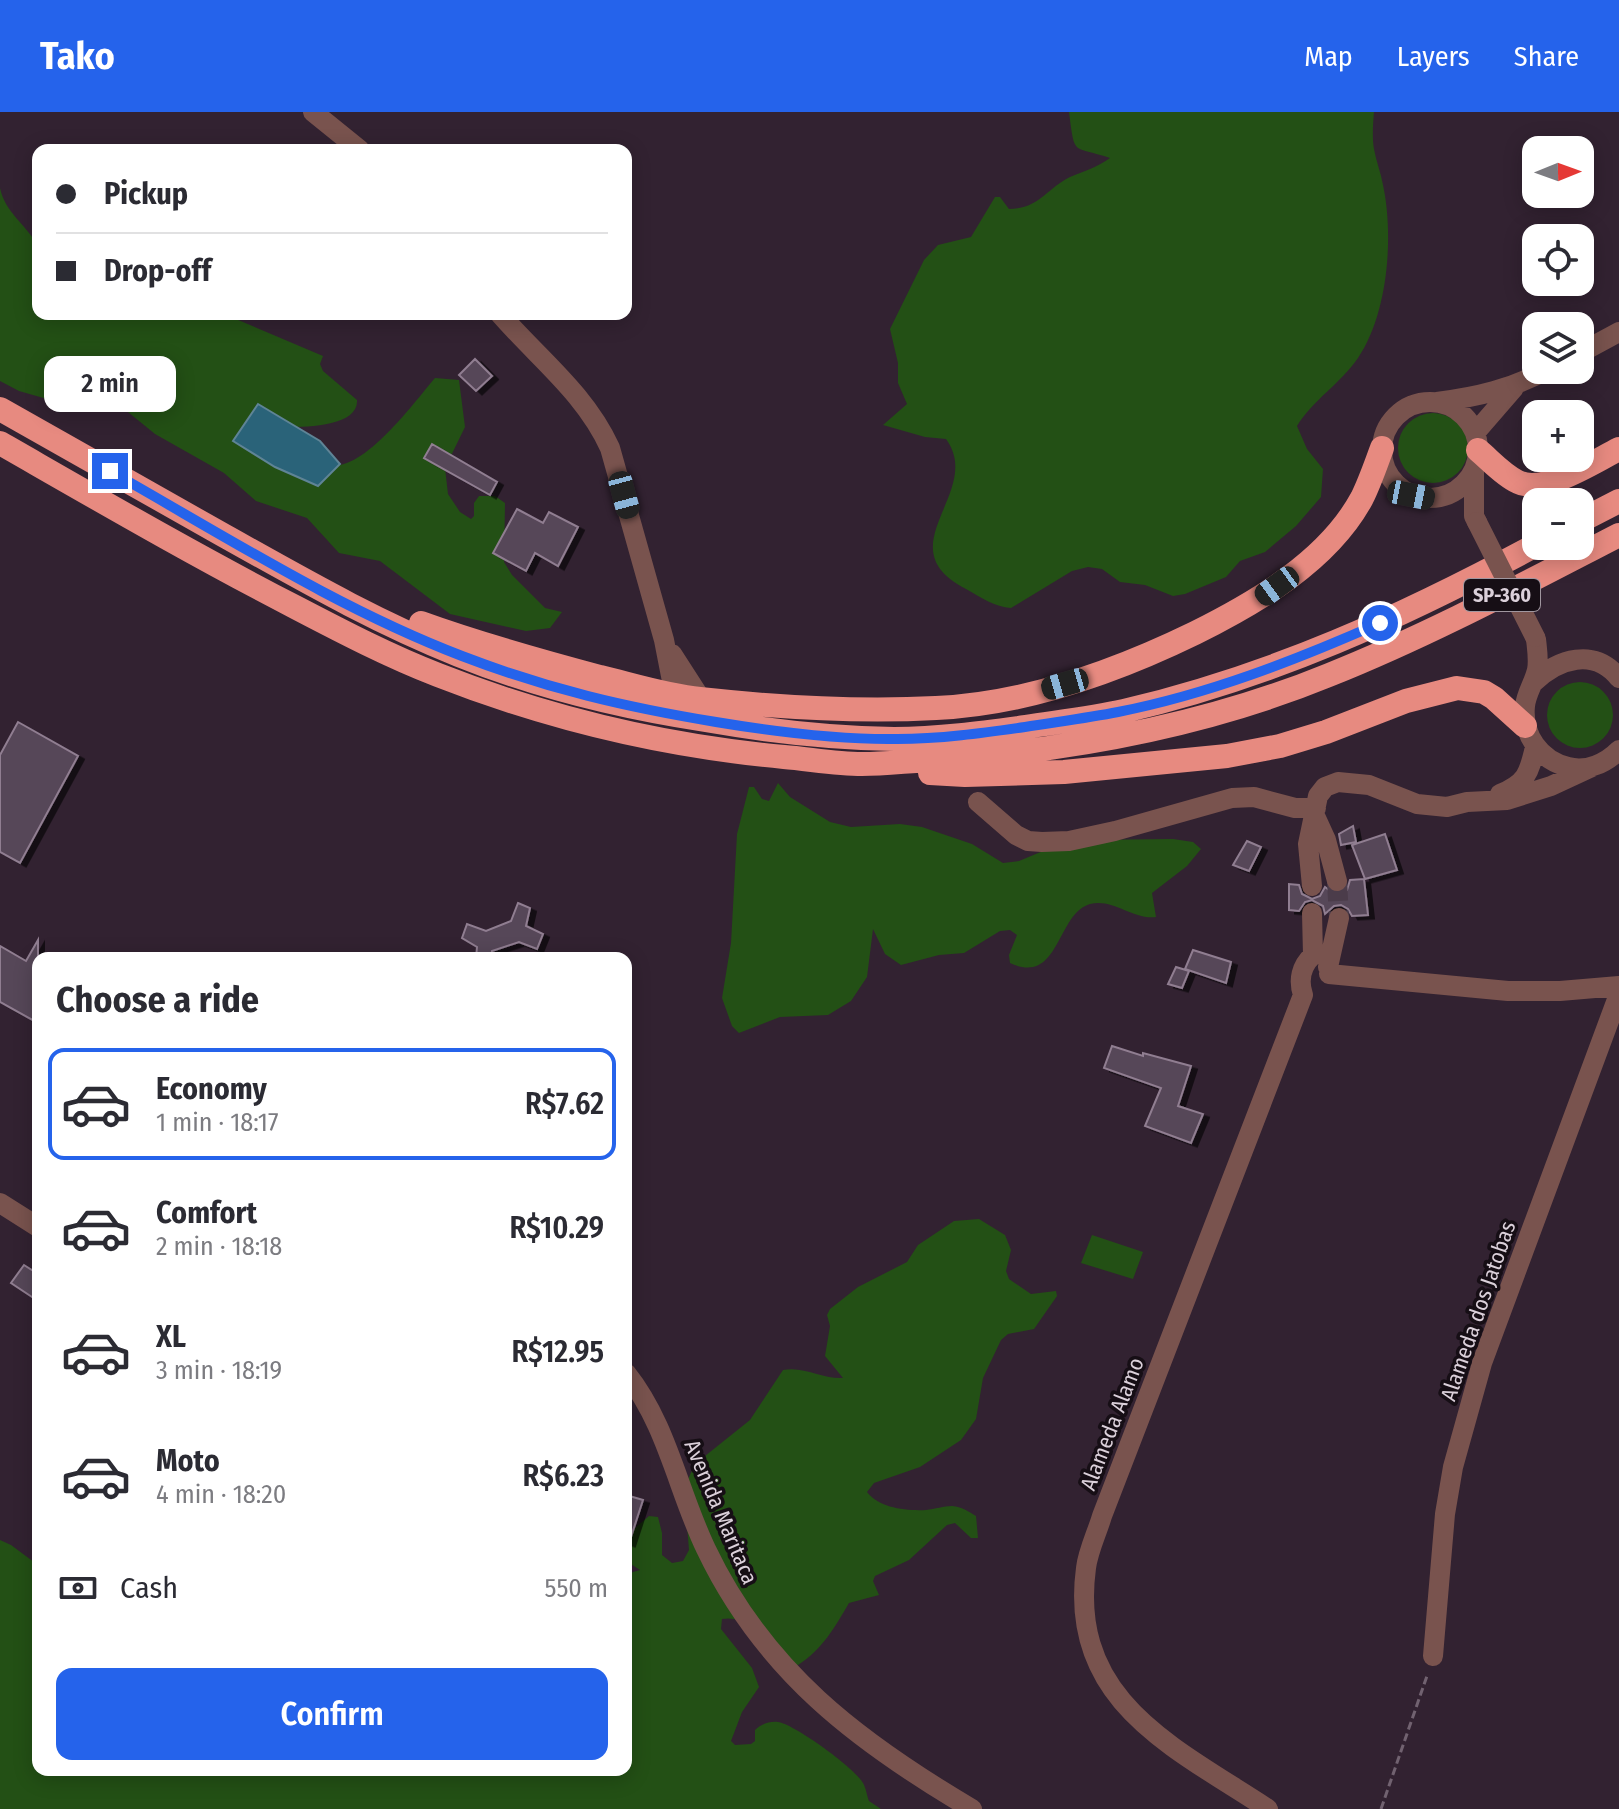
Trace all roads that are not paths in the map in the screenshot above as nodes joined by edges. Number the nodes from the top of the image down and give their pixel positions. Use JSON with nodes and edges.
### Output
{"nodes":[{"id":1,"x":313,"y":112,"type":"edge"},
{"id":2,"x":353,"y":144,"type":"edge"},
{"id":3,"x":506,"y":320,"type":"edge"},
{"id":4,"x":1619,"y":332,"type":"edge"},
{"id":5,"x":1594,"y":345,"type":"edge"},
{"id":6,"x":1522,"y":382,"type":"edge"},
{"id":7,"x":1517,"y":385,"type":"junction"},
{"id":8,"x":1435,"y":402,"type":"junction"},
{"id":9,"x":0,"y":409,"type":"edge"},
{"id":10,"x":0,"y":443,"type":"edge"},
{"id":11,"x":1382,"y":448,"type":"junction"},
{"id":12,"x":1619,"y":449,"type":"edge"},
{"id":13,"x":1475,"y":451,"type":"junction"},
{"id":14,"x":1430,"y":499,"type":"junction"},
{"id":15,"x":1619,"y":501,"type":"edge"},
{"id":16,"x":1594,"y":514,"type":"edge"},
{"id":17,"x":1476,"y":519,"type":"junction"},
{"id":18,"x":1619,"y":535,"type":"edge"},
{"id":19,"x":1522,"y":552,"type":"edge"},
{"id":20,"x":330,"y":595,"type":"junction"},
{"id":21,"x":1536,"y":638,"type":"junction"},
{"id":22,"x":664,"y":640,"type":"junction"},
{"id":23,"x":1571,"y":660,"type":"junction"},
{"id":24,"x":1619,"y":678,"type":"edge"},
{"id":25,"x":1534,"y":682,"type":"junction"},
{"id":26,"x":667,"y":693,"type":"junction"},
{"id":27,"x":701,"y":699,"type":"junction"},
{"id":28,"x":1530,"y":736,"type":"junction"},
{"id":29,"x":1619,"y":750,"type":"edge"},
{"id":30,"x":860,"y":764,"type":"junction"},
{"id":31,"x":1592,"y":767,"type":"junction"},
{"id":32,"x":1489,"y":799,"type":"junction"},
{"id":33,"x":978,"y":802,"type":"dead end"},
{"id":34,"x":1315,"y":812,"type":"junction"},
{"id":35,"x":1337,"y":881,"type":"tunnel mouth"},
{"id":36,"x":1312,"y":886,"type":"tunnel mouth"},
{"id":37,"x":1312,"y":913,"type":"dead end"},
{"id":38,"x":1339,"y":918,"type":"tunnel mouth"},
{"id":39,"x":1323,"y":966,"type":"junction"},
{"id":40,"x":1619,"y":986,"type":"edge"},
{"id":41,"x":1619,"y":994,"type":"edge"},
{"id":42,"x":0,"y":1203,"type":"edge"},
{"id":43,"x":32,"y":1223,"type":"edge"},
{"id":44,"x":632,"y":1381,"type":"edge"},
{"id":45,"x":1433,"y":1656,"type":"road end"},
{"id":46,"x":972,"y":1809,"type":"edge"},
{"id":47,"x":1268,"y":1809,"type":"edge"}],
"edges":[{"from":1,"to":2,"type":"street"},
{"from":3,"to":22,"type":"street"},
{"from":4,"to":5,"type":"street"},
{"from":6,"to":7,"type":"street"},
{"from":7,"to":8,"type":"street"},
{"from":7,"to":13,"type":"street"},
{"from":8,"to":11,"type":"street"},
{"from":8,"to":13,"type":"street"},
{"from":9,"to":20,"type":"highway","number":"SP-360"},
{"from":10,"to":30,"type":"highway","number":"SP-360"},
{"from":11,"to":14,"type":"street"},
{"from":11,"to":27,"type":"highway"},
{"from":12,"to":13,"type":"highway"},
{"from":13,"to":14,"type":"street"},
{"from":13,"to":17,"type":"street"},
{"from":14,"to":17,"type":"street"},
{"from":15,"to":16,"type":"highway"},
{"from":17,"to":21,"type":"street","bridge":true},
{"from":18,"to":30,"type":"highway","number":"SP-360"},
{"from":19,"to":20,"type":"highway","number":"SP-360"},
{"from":20,"to":26,"type":"highway"},
{"from":21,"to":23,"type":"street"},
{"from":21,"to":25,"type":"street"},
{"from":22,"to":26,"type":"street"},
{"from":22,"to":27,"type":"street"},
{"from":23,"to":24,"type":"street"},
{"from":23,"to":25,"type":"street"},
{"from":25,"to":28,"type":"street"},
{"from":26,"to":27,"type":"highway"},
{"from":28,"to":30,"type":"highway"},
{"from":28,"to":31,"type":"street"},
{"from":28,"to":32,"type":"street"},
{"from":29,"to":31,"type":"street"},
{"from":31,"to":32,"type":"street"},
{"from":32,"to":34,"type":"street"},
{"from":33,"to":34,"type":"street"},
{"from":34,"to":35,"type":"street"},
{"from":34,"to":36,"type":"street"},
{"from":37,"to":39,"type":"street"},
{"from":38,"to":39,"type":"street"},
{"from":39,"to":40,"type":"street"},
{"from":39,"to":47,"type":"street","name":"Alameda Alamo"},
{"from":41,"to":45,"type":"street","name":"Alameda dos Jatobas"},
{"from":42,"to":43,"type":"street"},
{"from":44,"to":46,"type":"street","name":"Avenida Maritaca"}]}
